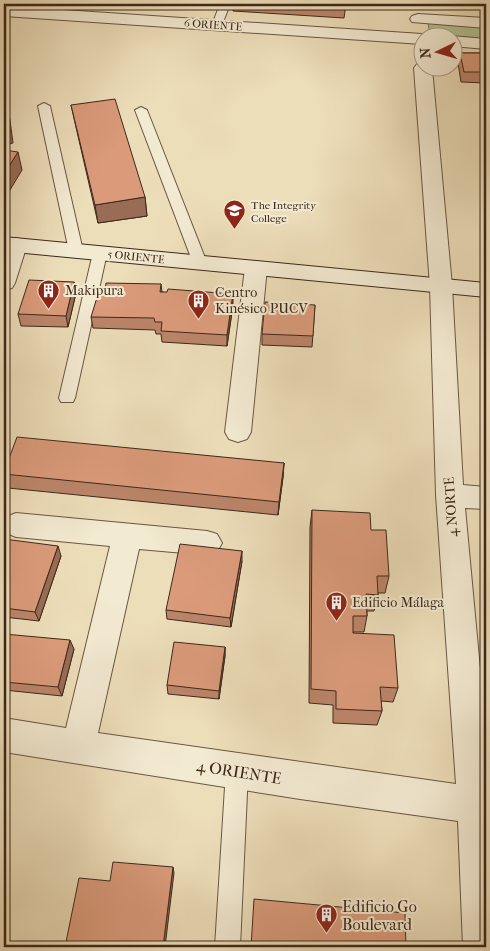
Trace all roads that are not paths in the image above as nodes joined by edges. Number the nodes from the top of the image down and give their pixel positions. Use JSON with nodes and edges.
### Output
{"nodes":[{"id":1,"x":225,"y":4,"type":"edge"},
{"id":2,"x":4,"y":11,"type":"edge"},
{"id":3,"x":417,"y":11,"type":"edge"},
{"id":4,"x":486,"y":23,"type":"edge"},
{"id":5,"x":217,"y":26,"type":"junction"},
{"id":6,"x":419,"y":28,"type":"edge"},
{"id":7,"x":412,"y":38,"type":"edge"},
{"id":8,"x":462,"y":43,"type":"edge"},
{"id":9,"x":486,"y":44,"type":"edge"},
{"id":10,"x":424,"y":78,"type":"edge"},
{"id":11,"x":44,"y":106,"type":"dead end"},
{"id":12,"x":141,"y":110,"type":"dead end"},
{"id":13,"x":10,"y":244,"type":"edge"},
{"id":14,"x":76,"y":251,"type":"junction"},
{"id":15,"x":100,"y":253,"type":"junction"},
{"id":16,"x":200,"y":263,"type":"junction"},
{"id":17,"x":256,"y":268,"type":"junction"},
{"id":18,"x":4,"y":283,"type":"edge"},
{"id":19,"x":441,"y":286,"type":"junction"},
{"id":20,"x":486,"y":290,"type":"edge"},
{"id":21,"x":67,"y":398,"type":"dead end"},
{"id":22,"x":238,"y":432,"type":"dead end"},
{"id":23,"x":450,"y":494,"type":"junction"},
{"id":24,"x":486,"y":498,"type":"edge"},
{"id":25,"x":16,"y":525,"type":"dead end"},
{"id":26,"x":128,"y":535,"type":"junction"},
{"id":27,"x":207,"y":543,"type":"dead end"},
{"id":28,"x":4,"y":736,"type":"edge"},
{"id":29,"x":78,"y":747,"type":"junction"},
{"id":30,"x":237,"y":771,"type":"junction"},
{"id":31,"x":475,"y":805,"type":"junction"},
{"id":32,"x":227,"y":947,"type":"edge"},
{"id":33,"x":483,"y":947,"type":"edge"}],
"edges":[{"from":1,"to":5,"type":"lane"},
{"from":2,"to":5,"type":"street","name":"6 ORIENTE"},
{"from":3,"to":4,"type":"street"},
{"from":3,"to":6,"type":"street","name":"4 NORTE"},
{"from":5,"to":7,"type":"street","name":"6 ORIENTE"},
{"from":8,"to":9,"type":"street"},
{"from":10,"to":19,"type":"street","name":"4 NORTE"},
{"from":11,"to":14,"type":"lane"},
{"from":12,"to":16,"type":"lane"},
{"from":13,"to":14,"type":"street","name":"5 ORIENTE"},
{"from":13,"to":18,"type":"street","name":"5 ORIENTE"},
{"from":14,"to":15,"type":"street","name":"5 ORIENTE"},
{"from":15,"to":16,"type":"street","name":"5 ORIENTE"},
{"from":15,"to":21,"type":"lane"},
{"from":16,"to":17,"type":"street","name":"5 ORIENTE"},
{"from":17,"to":19,"type":"street","name":"5 ORIENTE"},
{"from":17,"to":22,"type":"street"},
{"from":19,"to":20,"type":"street","name":"5 ORIENTE"},
{"from":19,"to":23,"type":"street","name":"4 NORTE"},
{"from":23,"to":24,"type":"street"},
{"from":23,"to":31,"type":"street","name":"4 NORTE"},
{"from":25,"to":26,"type":"street"},
{"from":26,"to":27,"type":"street"},
{"from":26,"to":29,"type":"street"},
{"from":28,"to":29,"type":"street","name":"4 ORIENTE"},
{"from":29,"to":30,"type":"street","name":"4 ORIENTE"},
{"from":30,"to":31,"type":"street","name":"4 ORIENTE"},
{"from":30,"to":32,"type":"lane"},
{"from":31,"to":33,"type":"street","name":"4 NORTE"}]}
